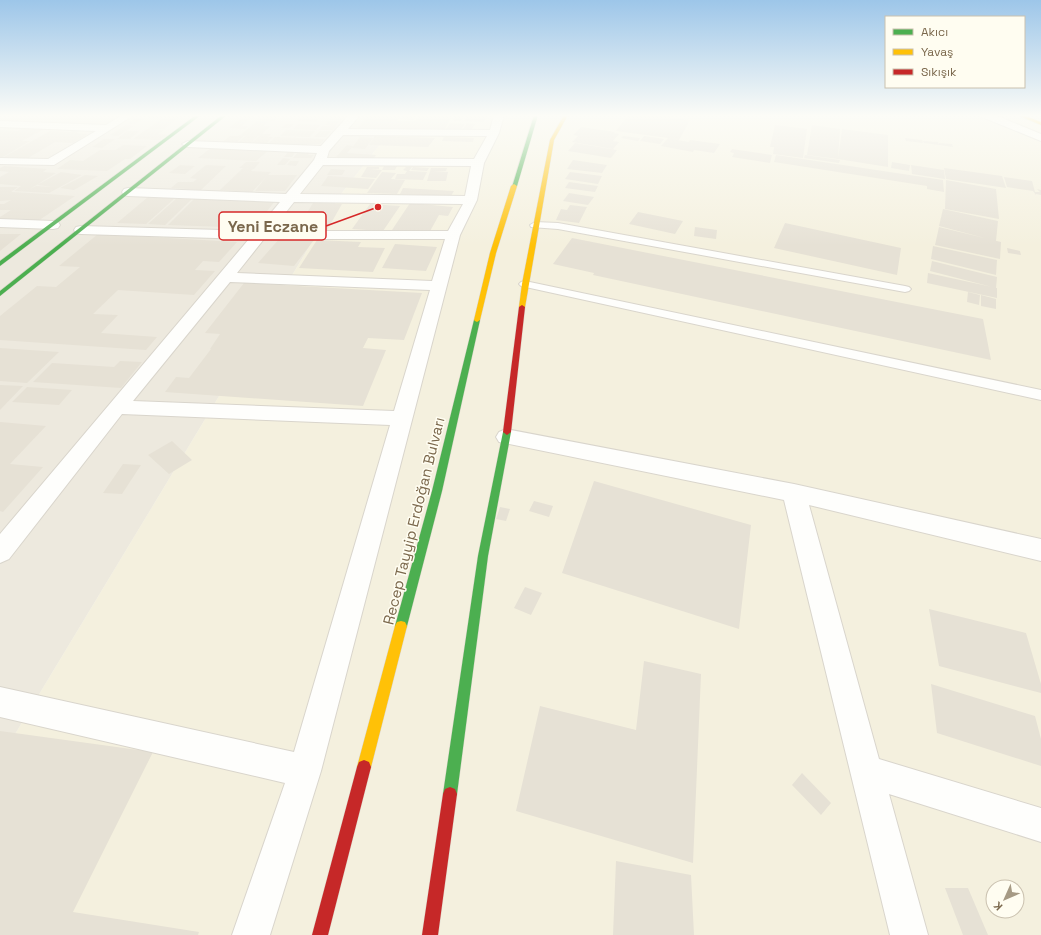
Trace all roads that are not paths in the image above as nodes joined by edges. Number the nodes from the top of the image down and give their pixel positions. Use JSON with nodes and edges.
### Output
{"nodes":[{"id":1,"x":57,"y":159,"type":"edge"},
{"id":2,"x":140,"y":159,"type":"edge"},
{"id":3,"x":170,"y":159,"type":"edge"},
{"id":4,"x":320,"y":159,"type":"edge"},
{"id":5,"x":381,"y":159,"type":"edge"},
{"id":6,"x":480,"y":159,"type":"edge"},
{"id":7,"x":522,"y":159,"type":"edge"},
{"id":8,"x":548,"y":159,"type":"edge"},
{"id":9,"x":0,"y":161,"type":"edge"},
{"id":10,"x":478,"y":163,"type":"junction"},
{"id":11,"x":128,"y":192,"type":"junction"},
{"id":12,"x":289,"y":198,"type":"junction"},
{"id":13,"x":470,"y":200,"type":"junction"},
{"id":14,"x":0,"y":223,"type":"edge"},
{"id":15,"x":535,"y":224,"type":"junction"},
{"id":16,"x":53,"y":225,"type":"junction"},
{"id":17,"x":81,"y":230,"type":"junction"},
{"id":18,"x":260,"y":235,"type":"junction"},
{"id":19,"x":453,"y":235,"type":"junction"},
{"id":20,"x":0,"y":264,"type":"edge"},
{"id":21,"x":226,"y":277,"type":"junction"},
{"id":22,"x":525,"y":284,"type":"junction"},
{"id":23,"x":440,"y":286,"type":"junction"},
{"id":24,"x":905,"y":289,"type":"dead end"},
{"id":25,"x":0,"y":294,"type":"edge"},
{"id":26,"x":1041,"y":395,"type":"edge"},
{"id":27,"x":117,"y":407,"type":"junction"},
{"id":28,"x":403,"y":418,"type":"junction"},
{"id":29,"x":506,"y":437,"type":"junction"},
{"id":30,"x":794,"y":493,"type":"junction"},
{"id":31,"x":1041,"y":550,"type":"edge"},
{"id":32,"x":1,"y":551,"type":"edge"},
{"id":33,"x":0,"y":702,"type":"edge"},
{"id":34,"x":305,"y":771,"type":"junction"},
{"id":35,"x":866,"y":771,"type":"junction"},
{"id":36,"x":1041,"y":825,"type":"edge"},
{"id":37,"x":251,"y":935,"type":"edge"},
{"id":38,"x":320,"y":935,"type":"edge"},
{"id":39,"x":430,"y":935,"type":"edge"},
{"id":40,"x":909,"y":935,"type":"edge"}],
"edges":[{"from":1,"to":9,"type":"street"},
{"from":2,"to":16,"type":"main road"},
{"from":3,"to":11,"type":"main road"},
{"from":4,"to":12,"type":"street"},
{"from":5,"to":10,"type":"street"},
{"from":6,"to":10,"type":"street"},
{"from":7,"to":38,"type":"main road","name":"Recep Tayyip Erdoğan Bulvarı"},
{"from":8,"to":15,"type":"main road"},
{"from":10,"to":13,"type":"street"},
{"from":11,"to":12,"type":"street"},
{"from":11,"to":17,"type":"main road"},
{"from":12,"to":13,"type":"street"},
{"from":12,"to":18,"type":"street"},
{"from":13,"to":19,"type":"street"},
{"from":14,"to":16,"type":"street"},
{"from":15,"to":22,"type":"main road"},
{"from":15,"to":24,"type":"lane"},
{"from":16,"to":20,"type":"main road"},
{"from":17,"to":18,"type":"street"},
{"from":17,"to":25,"type":"main road"},
{"from":18,"to":19,"type":"street"},
{"from":18,"to":21,"type":"street"},
{"from":19,"to":23,"type":"street"},
{"from":21,"to":23,"type":"street"},
{"from":21,"to":27,"type":"street"},
{"from":22,"to":26,"type":"lane"},
{"from":22,"to":29,"type":"main road"},
{"from":23,"to":28,"type":"street"},
{"from":27,"to":28,"type":"street"},
{"from":27,"to":32,"type":"street"},
{"from":28,"to":34,"type":"street"},
{"from":29,"to":30,"type":"street"},
{"from":29,"to":39,"type":"main road"},
{"from":30,"to":31,"type":"street"},
{"from":30,"to":35,"type":"street"},
{"from":33,"to":34,"type":"street"},
{"from":34,"to":37,"type":"street"},
{"from":35,"to":36,"type":"street"},
{"from":35,"to":40,"type":"street"}]}
